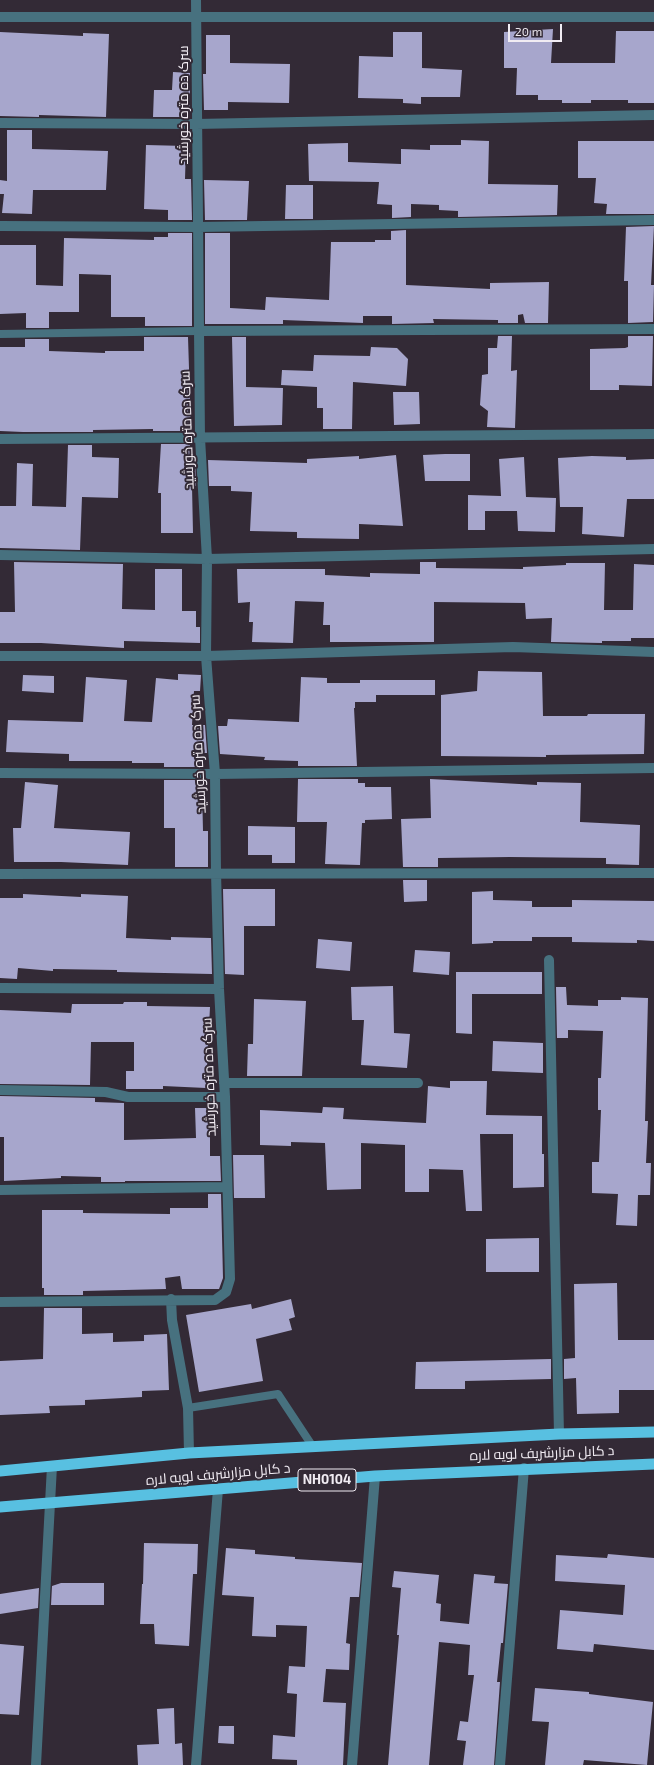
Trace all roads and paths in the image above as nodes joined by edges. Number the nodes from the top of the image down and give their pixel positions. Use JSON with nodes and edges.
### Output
{"nodes":[{"id":1,"x":196,"y":0,"type":"edge"},
{"id":2,"x":0,"y":17,"type":"edge"},
{"id":3,"x":654,"y":17,"type":"edge"},
{"id":4,"x":197,"y":18,"type":"junction"},
{"id":5,"x":654,"y":115,"type":"edge"},
{"id":6,"x":0,"y":123,"type":"edge"},
{"id":7,"x":196,"y":124,"type":"junction"},
{"id":8,"x":654,"y":220,"type":"edge"},
{"id":9,"x":0,"y":226,"type":"edge"},
{"id":10,"x":198,"y":227,"type":"junction"},
{"id":11,"x":654,"y":329,"type":"edge"},
{"id":12,"x":198,"y":331,"type":"junction"},
{"id":13,"x":0,"y":334,"type":"edge"},
{"id":14,"x":654,"y":434,"type":"edge"},
{"id":15,"x":200,"y":438,"type":"junction"},
{"id":16,"x":0,"y":439,"type":"edge"},
{"id":17,"x":654,"y":549,"type":"edge"},
{"id":18,"x":0,"y":555,"type":"edge"},
{"id":19,"x":207,"y":559,"type":"junction"},
{"id":20,"x":654,"y":652,"type":"edge"},
{"id":21,"x":0,"y":656,"type":"edge"},
{"id":22,"x":206,"y":656,"type":"junction"},
{"id":23,"x":654,"y":768,"type":"edge"},
{"id":24,"x":0,"y":773,"type":"edge"},
{"id":25,"x":215,"y":774,"type":"junction"},
{"id":26,"x":216,"y":872,"type":"junction"},
{"id":27,"x":654,"y":873,"type":"edge"},
{"id":28,"x":0,"y":874,"type":"edge"},
{"id":29,"x":549,"y":960,"type":"dead end"},
{"id":30,"x":0,"y":988,"type":"edge"},
{"id":31,"x":219,"y":988,"type":"junction"},
{"id":32,"x":224,"y":1083,"type":"junction"},
{"id":33,"x":418,"y":1083,"type":"dead end"},
{"id":34,"x":0,"y":1090,"type":"edge"},
{"id":35,"x":225,"y":1097,"type":"junction"},
{"id":36,"x":227,"y":1187,"type":"junction"},
{"id":37,"x":0,"y":1190,"type":"edge"},
{"id":38,"x":171,"y":1299,"type":"junction"},
{"id":39,"x":0,"y":1302,"type":"edge"},
{"id":40,"x":188,"y":1408,"type":"junction"},
{"id":41,"x":654,"y":1432,"type":"edge"},
{"id":42,"x":559,"y":1434,"type":"junction"},
{"id":43,"x":313,"y":1447,"type":"junction"},
{"id":44,"x":189,"y":1453,"type":"junction"},
{"id":45,"x":654,"y":1464,"type":"edge"},
{"id":46,"x":52,"y":1466,"type":"junction"},
{"id":47,"x":524,"y":1468,"type":"junction"},
{"id":48,"x":0,"y":1471,"type":"edge"},
{"id":49,"x":375,"y":1476,"type":"junction"},
{"id":50,"x":218,"y":1489,"type":"junction"},
{"id":51,"x":51,"y":1502,"type":"junction"},
{"id":52,"x":0,"y":1506,"type":"edge"},
{"id":53,"x":36,"y":1765,"type":"edge"},
{"id":54,"x":196,"y":1765,"type":"edge"},
{"id":55,"x":352,"y":1765,"type":"edge"},
{"id":56,"x":500,"y":1765,"type":"edge"}],
"edges":[{"from":1,"to":4,"type":"street","name":"سرک ده متره خورشید"},
{"from":2,"to":4,"type":"street"},
{"from":3,"to":4,"type":"street"},
{"from":4,"to":7,"type":"street","name":"سرک ده متره خورشید"},
{"from":5,"to":7,"type":"street"},
{"from":6,"to":7,"type":"street"},
{"from":7,"to":10,"type":"street","name":"سرک ده متره خورشید"},
{"from":8,"to":10,"type":"street"},
{"from":9,"to":10,"type":"street"},
{"from":10,"to":12,"type":"street","name":"سرک ده متره خورشید"},
{"from":11,"to":12,"type":"street"},
{"from":12,"to":13,"type":"lane"},
{"from":12,"to":15,"type":"street","name":"سرک ده متره خورشید"},
{"from":14,"to":15,"type":"street"},
{"from":15,"to":16,"type":"street"},
{"from":15,"to":19,"type":"street","name":"سرک ده متره خورشید"},
{"from":17,"to":19,"type":"street"},
{"from":18,"to":19,"type":"street"},
{"from":19,"to":22,"type":"street","name":"سرک ده متره خورشید"},
{"from":20,"to":22,"type":"street"},
{"from":21,"to":22,"type":"street"},
{"from":22,"to":25,"type":"street","name":"سرک ده متره خورشید"},
{"from":23,"to":25,"type":"street"},
{"from":24,"to":25,"type":"street"},
{"from":25,"to":26,"type":"street","name":"سرک ده متره خورشید"},
{"from":26,"to":27,"type":"street"},
{"from":26,"to":28,"type":"street"},
{"from":26,"to":31,"type":"street","name":"سرک ده متره خورشید"},
{"from":29,"to":42,"type":"street"},
{"from":30,"to":31,"type":"street"},
{"from":31,"to":32,"type":"street","name":"سرک ده متره خورشید"},
{"from":32,"to":33,"type":"street"},
{"from":32,"to":35,"type":"street","name":"سرک ده متره خورشید"},
{"from":34,"to":35,"type":"street"},
{"from":35,"to":36,"type":"street","name":"سرک ده متره خورشید"},
{"from":36,"to":37,"type":"street"},
{"from":36,"to":38,"type":"street","name":"سرک ده متره خورشید"},
{"from":38,"to":39,"type":"street","name":"سرک ده متره خورشید"},
{"from":38,"to":40,"type":"street"},
{"from":40,"to":43,"type":"lane"},
{"from":40,"to":44,"type":"street"},
{"from":41,"to":42,"type":"highway","name":"د کابل مزارشریف لویه لاره"},
{"from":42,"to":43,"type":"highway","name":"د کابل مزارشریف لویه لاره"},
{"from":43,"to":44,"type":"highway","name":"د کابل مزارشریف لویه لاره"},
{"from":44,"to":46,"type":"highway","name":"د کابل مزارشریف لویه لاره"},
{"from":45,"to":47,"type":"highway","name":"د کابل مزارشریف لویه لاره","number":"NH0104"},
{"from":46,"to":48,"type":"highway","name":"د کابل مزارشریف لویه لاره"},
{"from":46,"to":51,"type":"street"},
{"from":47,"to":49,"type":"highway","name":"د کابل مزارشریف لویه لاره","number":"NH0104"},
{"from":47,"to":56,"type":"street"},
{"from":49,"to":50,"type":"highway","name":"د کابل مزارشریف لویه لاره","number":"NH0104"},
{"from":49,"to":55,"type":"street"},
{"from":50,"to":51,"type":"highway","name":"د کابل مزارشریف لویه لاره","number":"NH0104"},
{"from":50,"to":54,"type":"street"},
{"from":51,"to":52,"type":"highway","name":"د کابل مزارشریف لویه لاره","number":"NH0104"},
{"from":51,"to":53,"type":"street"}]}
